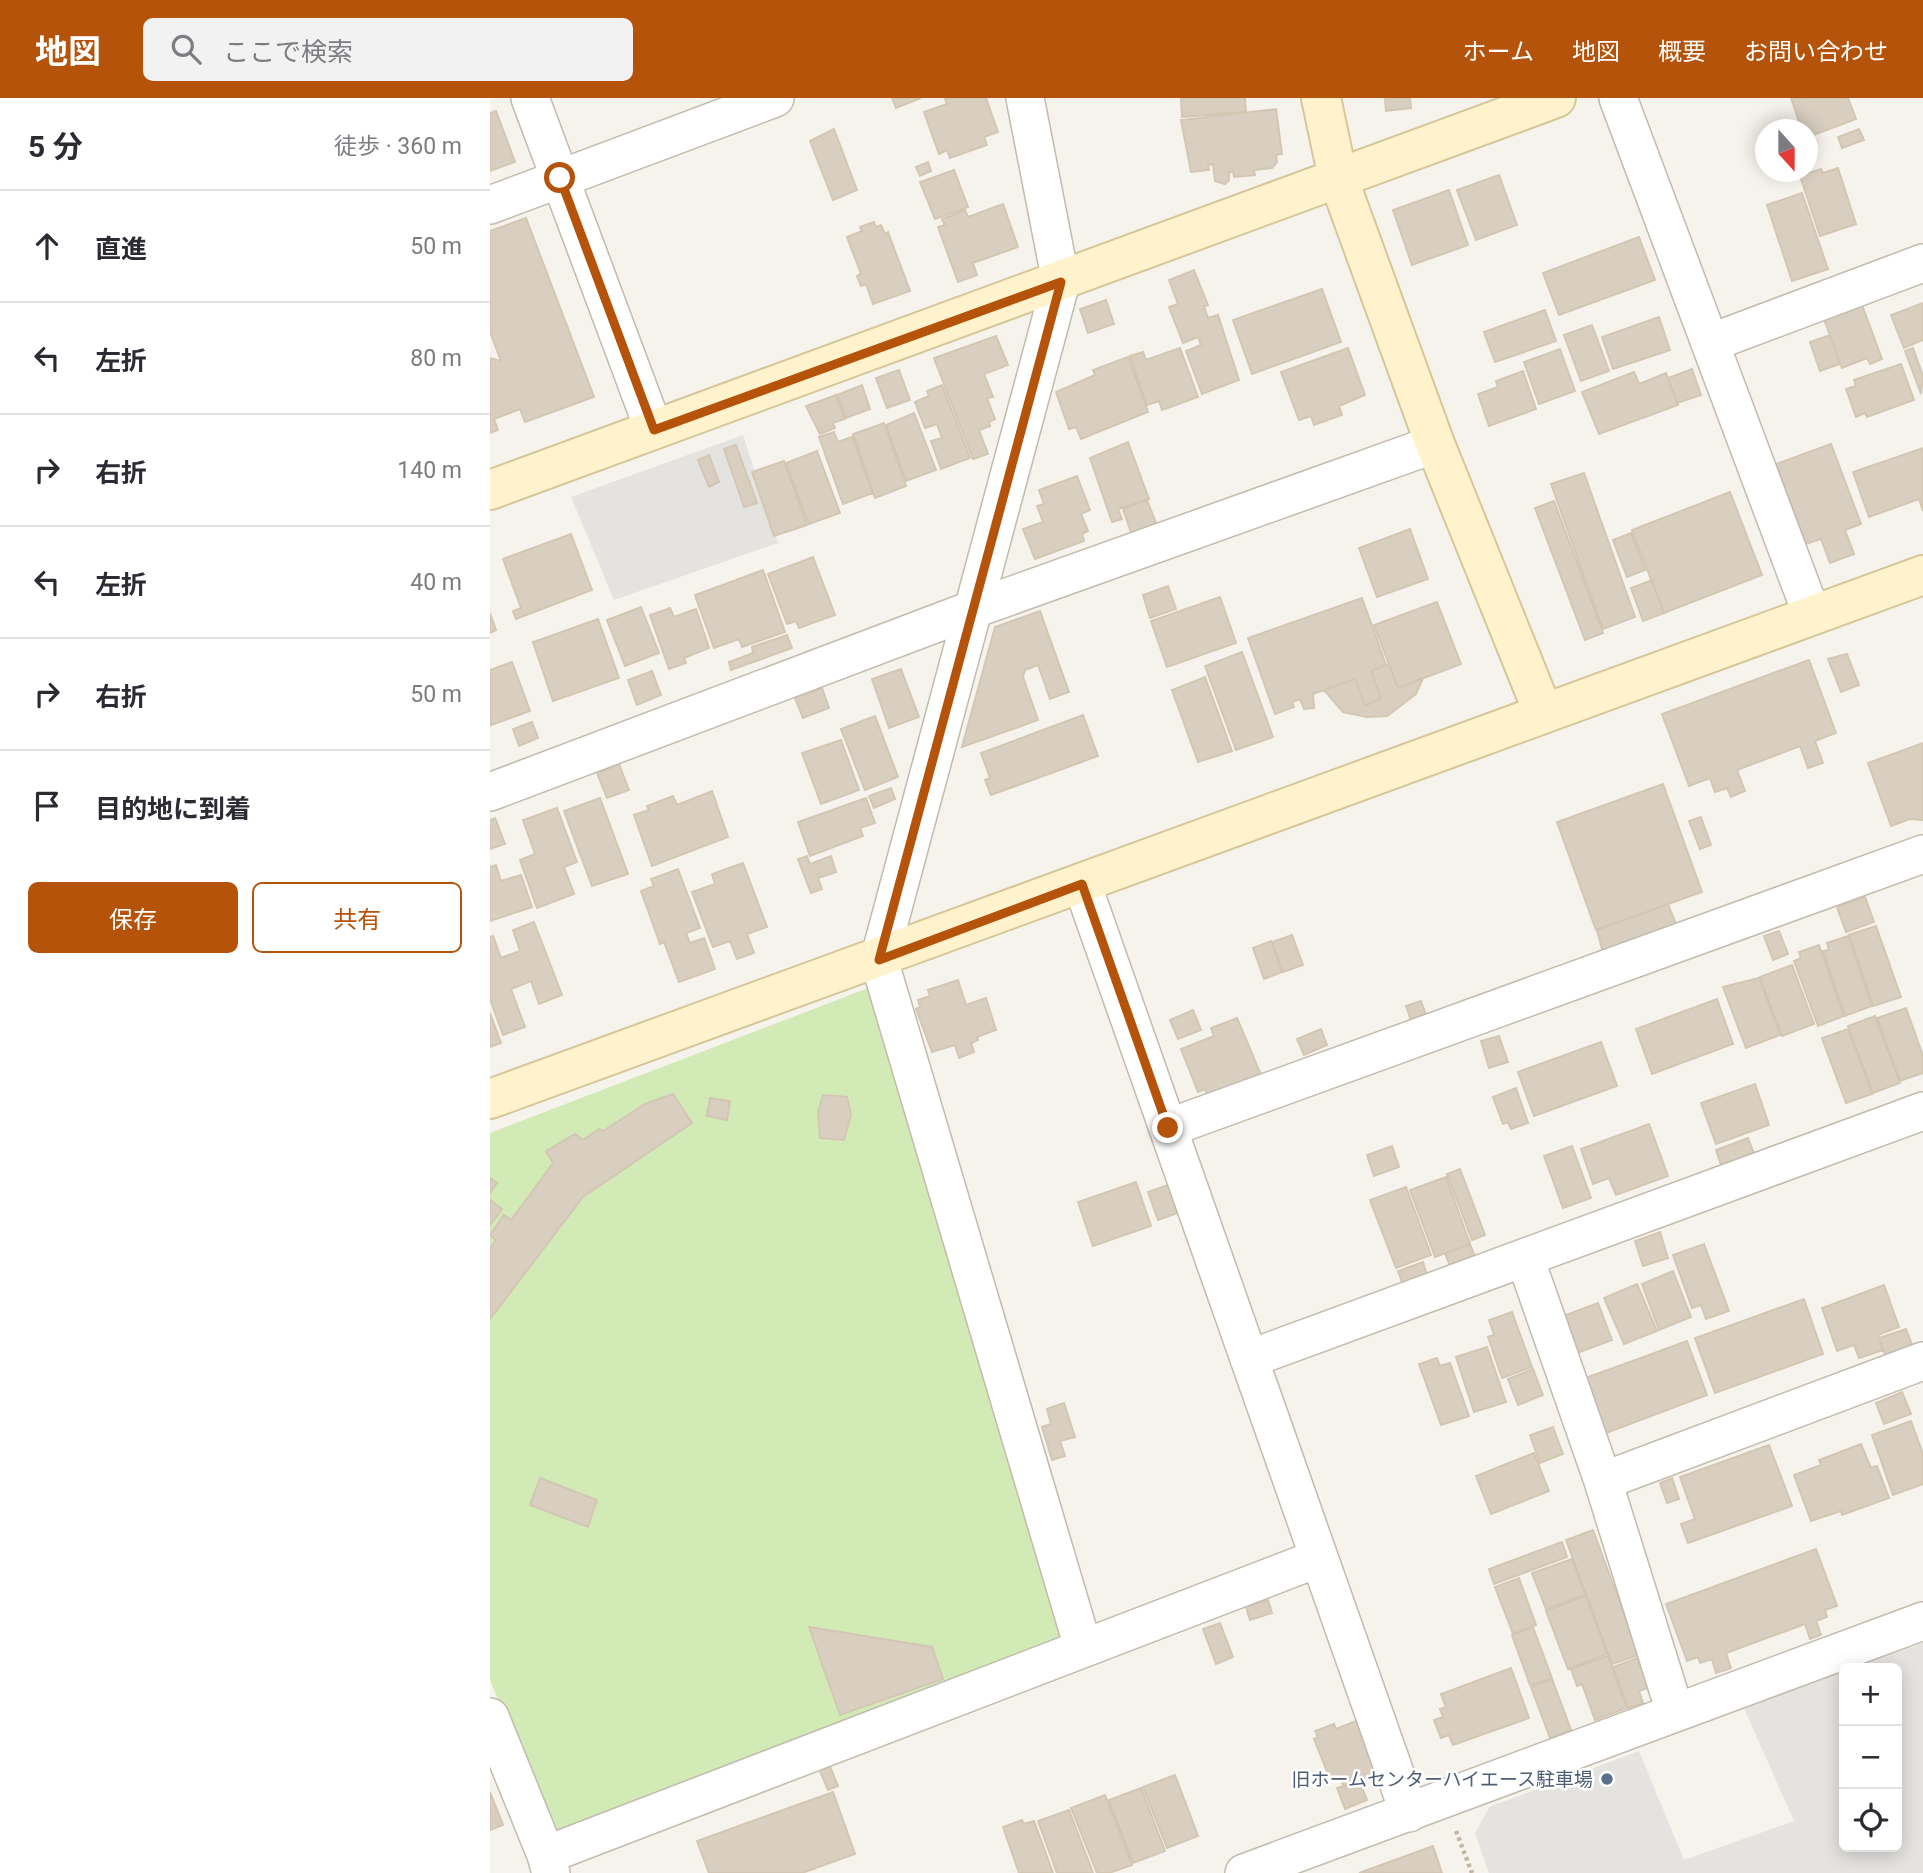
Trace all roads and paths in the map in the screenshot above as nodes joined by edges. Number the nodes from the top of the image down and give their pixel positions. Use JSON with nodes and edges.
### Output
{"nodes":[{"id":1,"x":530,"y":98,"type":"edge"},
{"id":2,"x":775,"y":98,"type":"edge"},
{"id":3,"x":1024,"y":98,"type":"edge"},
{"id":4,"x":1321,"y":98,"type":"edge"},
{"id":5,"x":1556,"y":98,"type":"edge"},
{"id":6,"x":1618,"y":98,"type":"edge"},
{"id":7,"x":560,"y":178,"type":"junction"},
{"id":8,"x":1338,"y":178,"type":"junction"},
{"id":9,"x":490,"y":205,"type":"edge"},
{"id":10,"x":1923,"y":263,"type":"edge"},
{"id":11,"x":1061,"y":282,"type":"junction"},
{"id":12,"x":1710,"y":343,"type":"junction"},
{"id":13,"x":654,"y":430,"type":"junction"},
{"id":14,"x":1435,"y":444,"type":"junction"},
{"id":15,"x":490,"y":490,"type":"edge"},
{"id":16,"x":1923,"y":575,"type":"edge"},
{"id":17,"x":974,"y":609,"type":"junction"},
{"id":18,"x":1812,"y":615,"type":"junction"},
{"id":19,"x":1543,"y":712,"type":"junction"},
{"id":20,"x":490,"y":792,"type":"edge"},
{"id":21,"x":1923,"y":854,"type":"edge"},
{"id":22,"x":1082,"y":884,"type":"junction"},
{"id":23,"x":879,"y":960,"type":"junction"},
{"id":24,"x":490,"y":1099,"type":"edge"},
{"id":25,"x":1923,"y":1111,"type":"edge"},
{"id":26,"x":1168,"y":1128,"type":"junction"},
{"id":27,"x":1525,"y":1258,"type":"junction"},
{"id":28,"x":1249,"y":1359,"type":"junction"},
{"id":29,"x":1923,"y":1362,"type":"edge"},
{"id":30,"x":1603,"y":1481,"type":"junction"},
{"id":31,"x":1319,"y":1558,"type":"junction"},
{"id":32,"x":1923,"y":1621,"type":"edge"},
{"id":33,"x":1083,"y":1647,"type":"junction"},
{"id":34,"x":1675,"y":1712,"type":"junction"},
{"id":35,"x":490,"y":1717,"type":"edge"},
{"id":36,"x":1409,"y":1812,"type":"junction"},
{"id":37,"x":1454,"y":1824,"type":"dead end"},
{"id":38,"x":549,"y":1864,"type":"edge"},
{"id":39,"x":1244,"y":1873,"type":"edge"},
{"id":40,"x":1472,"y":1873,"type":"edge"}],
"edges":[{"from":1,"to":7,"type":"street"},
{"from":2,"to":7,"type":"street"},
{"from":3,"to":11,"type":"street"},
{"from":4,"to":8,"type":"street"},
{"from":5,"to":8,"type":"street"},
{"from":6,"to":12,"type":"street"},
{"from":7,"to":9,"type":"street"},
{"from":7,"to":13,"type":"street"},
{"from":8,"to":11,"type":"street"},
{"from":8,"to":14,"type":"street"},
{"from":10,"to":12,"type":"street"},
{"from":11,"to":13,"type":"street"},
{"from":11,"to":17,"type":"street"},
{"from":12,"to":18,"type":"street"},
{"from":13,"to":15,"type":"street"},
{"from":14,"to":17,"type":"street"},
{"from":14,"to":19,"type":"street"},
{"from":16,"to":18,"type":"street"},
{"from":17,"to":20,"type":"street"},
{"from":17,"to":23,"type":"street"},
{"from":18,"to":19,"type":"street"},
{"from":19,"to":22,"type":"street"},
{"from":21,"to":26,"type":"street"},
{"from":22,"to":23,"type":"street"},
{"from":22,"to":26,"type":"street"},
{"from":23,"to":24,"type":"street"},
{"from":23,"to":33,"type":"street"},
{"from":25,"to":27,"type":"street"},
{"from":26,"to":28,"type":"street"},
{"from":27,"to":28,"type":"street"},
{"from":27,"to":30,"type":"street"},
{"from":28,"to":31,"type":"street"},
{"from":29,"to":30,"type":"street"},
{"from":30,"to":34,"type":"street"},
{"from":31,"to":33,"type":"street"},
{"from":31,"to":36,"type":"street"},
{"from":32,"to":34,"type":"street"},
{"from":33,"to":38,"type":"street"},
{"from":34,"to":36,"type":"street"},
{"from":35,"to":38,"type":"street"},
{"from":36,"to":39,"type":"street"},
{"from":37,"to":40,"type":"path"}]}
